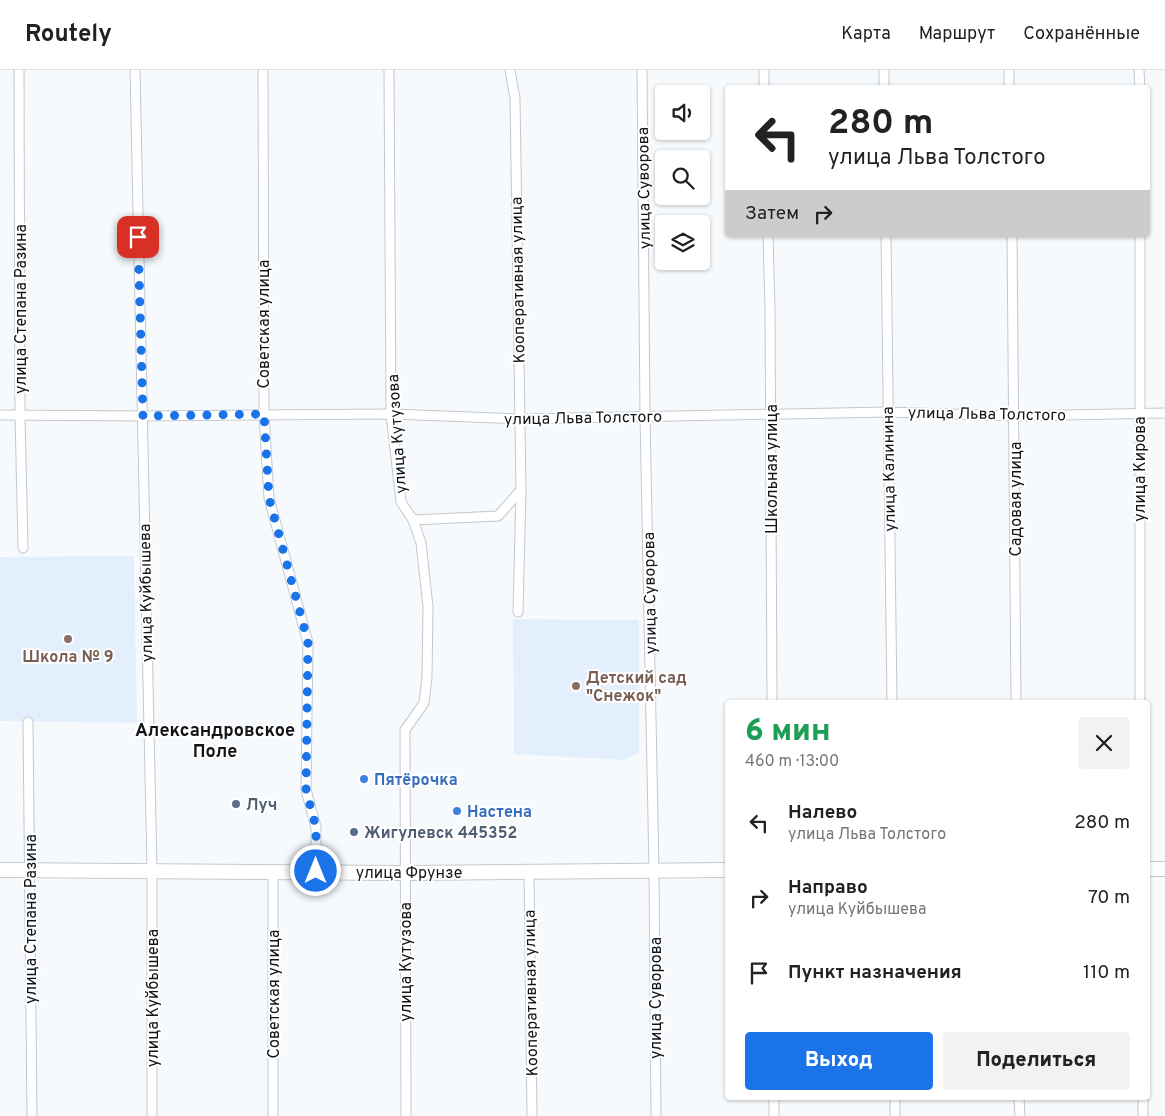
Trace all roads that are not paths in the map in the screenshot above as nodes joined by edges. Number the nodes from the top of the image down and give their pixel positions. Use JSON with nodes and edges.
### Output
{"nodes":[{"id":1,"x":19,"y":70,"type":"edge"},
{"id":2,"x":135,"y":70,"type":"edge"},
{"id":3,"x":263,"y":70,"type":"edge"},
{"id":4,"x":389,"y":70,"type":"edge"},
{"id":5,"x":510,"y":70,"type":"edge"},
{"id":6,"x":642,"y":70,"type":"edge"},
{"id":7,"x":764,"y":70,"type":"edge"},
{"id":8,"x":884,"y":70,"type":"edge"},
{"id":9,"x":1009,"y":70,"type":"edge"},
{"id":10,"x":1139,"y":70,"type":"edge"},
{"id":11,"x":764,"y":85,"type":"edge"},
{"id":12,"x":884,"y":85,"type":"edge"},
{"id":13,"x":1009,"y":85,"type":"edge"},
{"id":14,"x":1140,"y":85,"type":"edge"},
{"id":15,"x":768,"y":237,"type":"edge"},
{"id":16,"x":886,"y":237,"type":"edge"},
{"id":17,"x":1012,"y":237,"type":"edge"},
{"id":18,"x":1140,"y":237,"type":"edge"},
{"id":19,"x":887,"y":412,"type":"junction"},
{"id":20,"x":1165,"y":413,"type":"edge"},
{"id":21,"x":264,"y":414,"type":"junction"},
{"id":22,"x":391,"y":414,"type":"junction"},
{"id":23,"x":771,"y":414,"type":"junction"},
{"id":24,"x":1139,"y":414,"type":"junction"},
{"id":25,"x":0,"y":415,"type":"edge"},
{"id":26,"x":20,"y":415,"type":"junction"},
{"id":27,"x":143,"y":416,"type":"junction"},
{"id":28,"x":645,"y":416,"type":"junction"},
{"id":29,"x":1015,"y":416,"type":"junction"},
{"id":30,"x":520,"y":419,"type":"junction"},
{"id":31,"x":521,"y":490,"type":"junction"},
{"id":32,"x":413,"y":520,"type":"junction"},
{"id":33,"x":23,"y":548,"type":"dead end"},
{"id":34,"x":518,"y":612,"type":"dead end"},
{"id":35,"x":772,"y":700,"type":"edge"},
{"id":36,"x":892,"y":700,"type":"edge"},
{"id":37,"x":1016,"y":700,"type":"edge"},
{"id":38,"x":1140,"y":700,"type":"edge"},
{"id":39,"x":28,"y":722,"type":"dead end"},
{"id":40,"x":1150,"y":869,"type":"edge"},
{"id":41,"x":1165,"y":869,"type":"edge"},
{"id":42,"x":0,"y":870,"type":"edge"},
{"id":43,"x":30,"y":870,"type":"junction"},
{"id":44,"x":152,"y":870,"type":"junction"},
{"id":45,"x":654,"y":870,"type":"junction"},
{"id":46,"x":725,"y":870,"type":"edge"},
{"id":47,"x":316,"y":871,"type":"junction"},
{"id":48,"x":529,"y":871,"type":"junction"},
{"id":49,"x":273,"y":872,"type":"junction"},
{"id":50,"x":405,"y":873,"type":"junction"},
{"id":51,"x":774,"y":1100,"type":"edge"},
{"id":52,"x":895,"y":1100,"type":"edge"},
{"id":53,"x":1019,"y":1100,"type":"edge"},
{"id":54,"x":1143,"y":1100,"type":"edge"},
{"id":55,"x":32,"y":1116,"type":"edge"},
{"id":56,"x":152,"y":1116,"type":"edge"},
{"id":57,"x":273,"y":1116,"type":"edge"},
{"id":58,"x":406,"y":1116,"type":"edge"},
{"id":59,"x":532,"y":1116,"type":"edge"},
{"id":60,"x":656,"y":1116,"type":"edge"},
{"id":61,"x":774,"y":1116,"type":"edge"},
{"id":62,"x":895,"y":1116,"type":"edge"},
{"id":63,"x":1020,"y":1116,"type":"edge"},
{"id":64,"x":1143,"y":1116,"type":"edge"}],
"edges":[{"from":1,"to":26,"type":"street","name":"улица Степана Разина"},
{"from":2,"to":27,"type":"street","name":"улица Куйбышева"},
{"from":3,"to":21,"type":"street","name":"Советская улица"},
{"from":4,"to":22,"type":"street","name":"улица Кутузова"},
{"from":5,"to":30,"type":"street","name":"Кооперативная улица"},
{"from":6,"to":28,"type":"street","name":"улица Суворова"},
{"from":7,"to":11,"type":"street"},
{"from":8,"to":12,"type":"street"},
{"from":9,"to":13,"type":"street"},
{"from":10,"to":14,"type":"street"},
{"from":15,"to":23,"type":"street","name":"Школьная улица"},
{"from":16,"to":19,"type":"street","name":"улица Калинина"},
{"from":17,"to":29,"type":"street","name":"Садовая улица"},
{"from":18,"to":24,"type":"street","name":"улица Кирова"},
{"from":19,"to":23,"type":"street","name":"улица Льва Толстого"},
{"from":19,"to":29,"type":"street","name":"улица Льва Толстого"},
{"from":19,"to":36,"type":"street","name":"улица Калинина"},
{"from":20,"to":24,"type":"street","name":"улица Льва Толстого"},
{"from":21,"to":22,"type":"street","name":"улица Льва Толстого"},
{"from":21,"to":27,"type":"street","name":"улица Льва Толстого"},
{"from":21,"to":47,"type":"street","name":"Советская улица"},
{"from":22,"to":30,"type":"street","name":"улица Льва Толстого"},
{"from":22,"to":32,"type":"street","name":"улица Кутузова"},
{"from":23,"to":28,"type":"street","name":"улица Льва Толстого"},
{"from":23,"to":35,"type":"street","name":"Школьная улица"},
{"from":24,"to":29,"type":"street","name":"улица Льва Толстого"},
{"from":24,"to":38,"type":"street","name":"улица Кирова"},
{"from":25,"to":26,"type":"street","name":"улица Льва Толстого"},
{"from":26,"to":27,"type":"street","name":"улица Льва Толстого"},
{"from":26,"to":33,"type":"street","name":"улица Степана Разина"},
{"from":27,"to":44,"type":"street","name":"улица Куйбышева"},
{"from":28,"to":30,"type":"street","name":"улица Льва Толстого"},
{"from":28,"to":45,"type":"street","name":"улица Суворова"},
{"from":29,"to":37,"type":"street","name":"Садовая улица"},
{"from":30,"to":31,"type":"street","name":"Кооперативная улица"},
{"from":31,"to":32,"type":"street"},
{"from":31,"to":34,"type":"street","name":"Кооперативная улица"},
{"from":32,"to":50,"type":"street","name":"улица Кутузова"},
{"from":39,"to":43,"type":"street","name":"улица Степана Разина"},
{"from":40,"to":41,"type":"street"},
{"from":42,"to":43,"type":"street","name":"улица Фрунзе"},
{"from":43,"to":44,"type":"street","name":"улица Фрунзе"},
{"from":43,"to":55,"type":"street","name":"улица Степана Разина"},
{"from":44,"to":49,"type":"street","name":"улица Фрунзе"},
{"from":44,"to":56,"type":"street","name":"улица Куйбышева"},
{"from":45,"to":46,"type":"street","name":"улица Фрунзе"},
{"from":45,"to":48,"type":"street","name":"улица Фрунзе"},
{"from":45,"to":60,"type":"street","name":"улица Суворова"},
{"from":47,"to":49,"type":"street","name":"улица Фрунзе"},
{"from":47,"to":50,"type":"street","name":"улица Фрунзе"},
{"from":48,"to":50,"type":"street","name":"улица Фрунзе"},
{"from":48,"to":59,"type":"street","name":"Кооперативная улица"},
{"from":49,"to":57,"type":"street","name":"Советская улица"},
{"from":50,"to":58,"type":"street","name":"улица Кутузова"},
{"from":51,"to":61,"type":"street"},
{"from":52,"to":62,"type":"street"},
{"from":53,"to":63,"type":"street"},
{"from":54,"to":64,"type":"street"}]}
